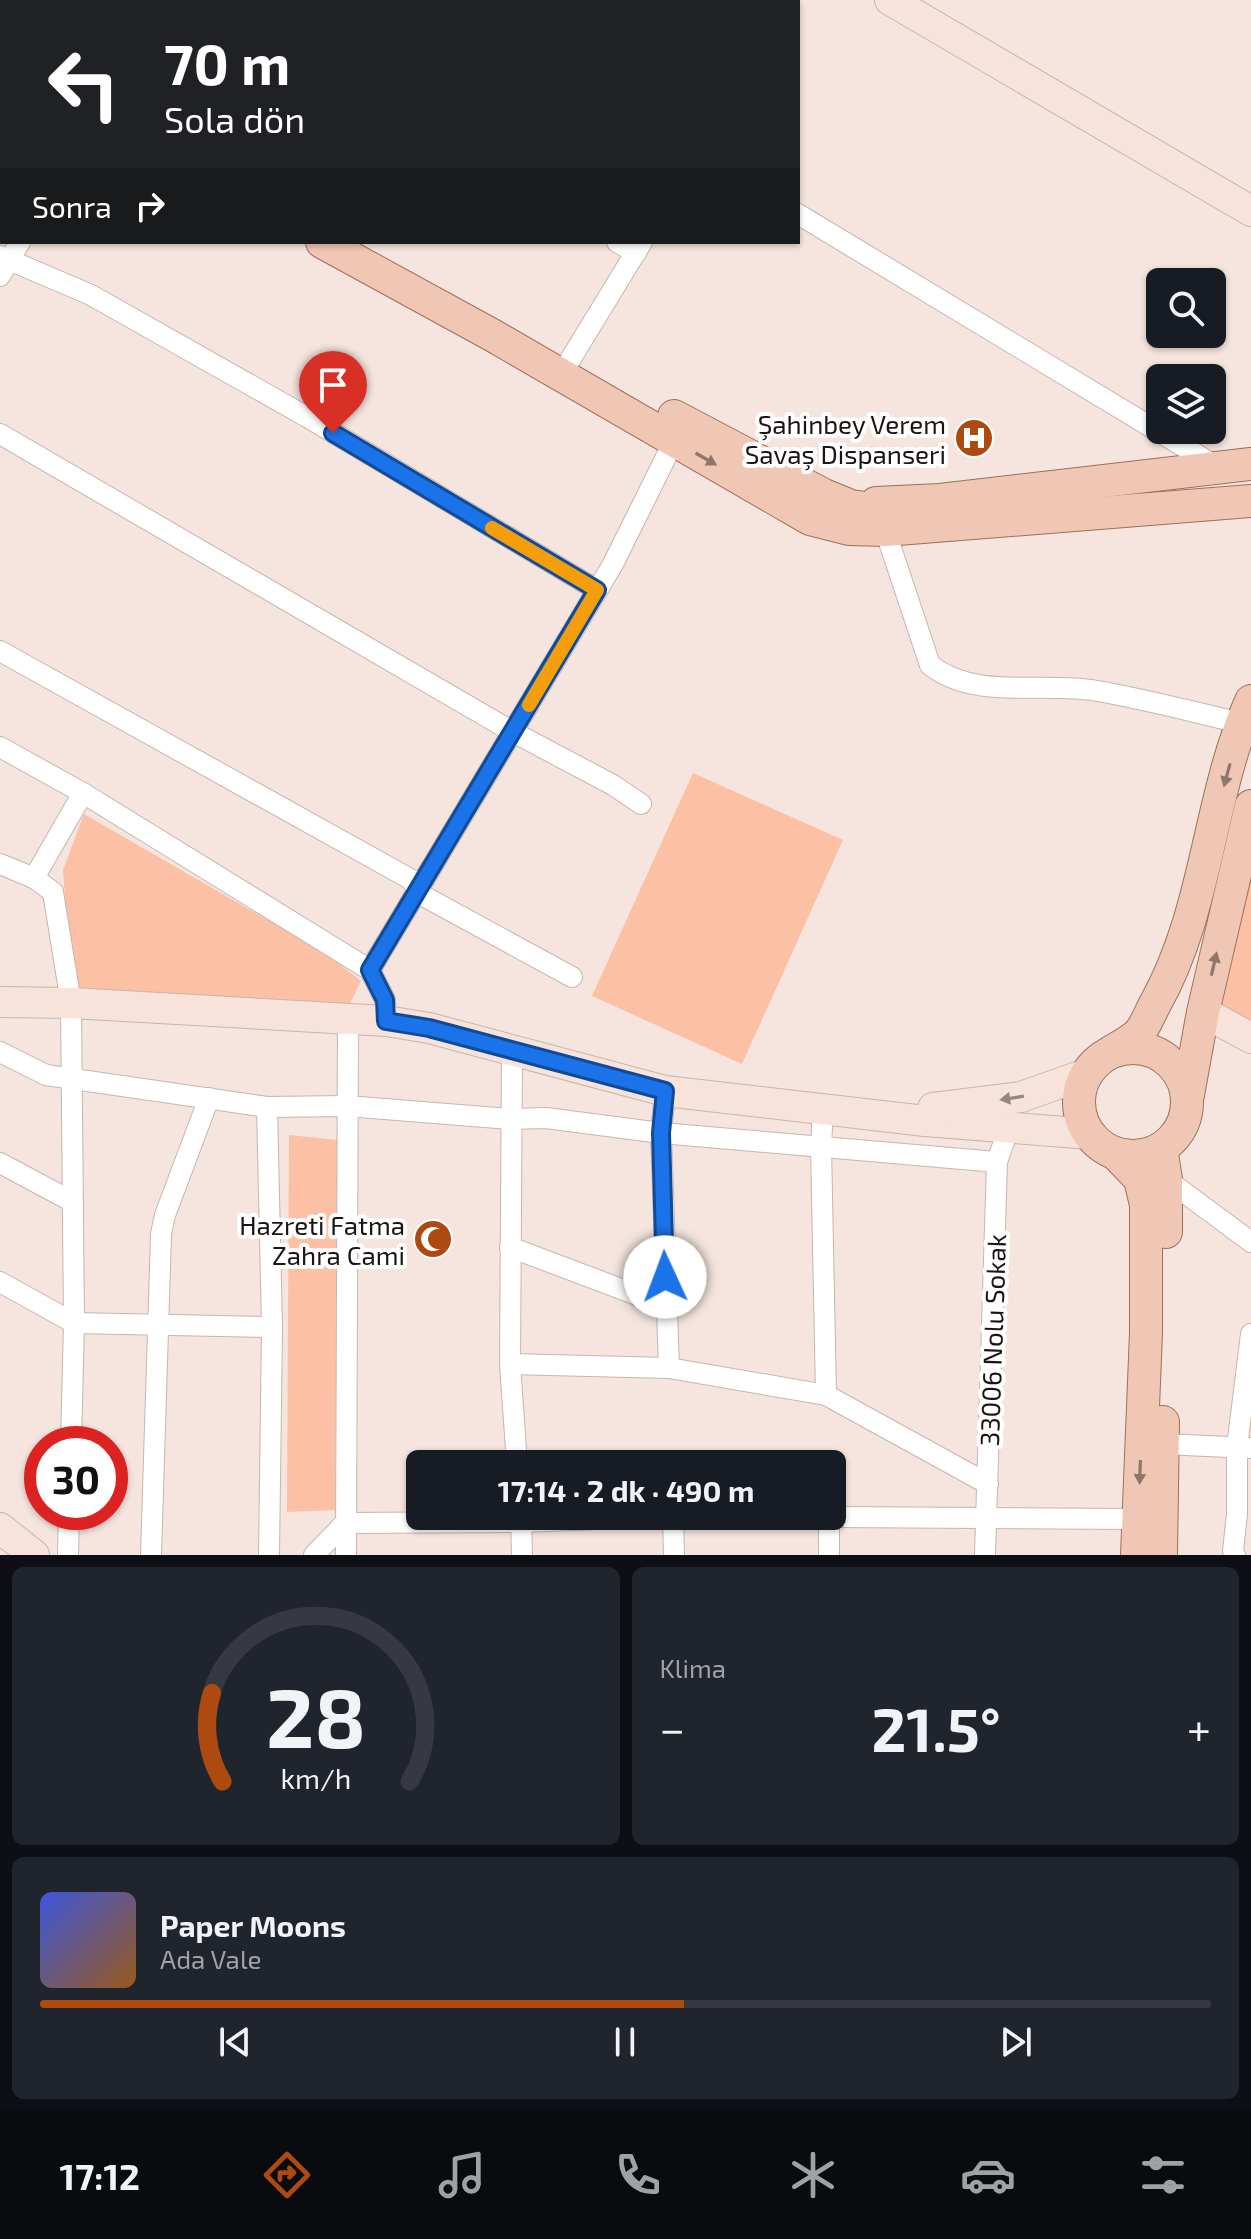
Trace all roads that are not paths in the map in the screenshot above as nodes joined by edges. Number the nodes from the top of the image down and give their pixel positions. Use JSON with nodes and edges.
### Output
{"nodes":[{"id":1,"x":890,"y":0,"type":"edge"},
{"id":2,"x":1251,"y":211,"type":"edge"},
{"id":3,"x":800,"y":215,"type":"edge"},
{"id":4,"x":18,"y":244,"type":"edge"},
{"id":5,"x":326,"y":244,"type":"edge"},
{"id":6,"x":368,"y":244,"type":"edge"},
{"id":7,"x":639,"y":247,"type":"edge"},
{"id":8,"x":3,"y":264,"type":"edge"},
{"id":9,"x":570,"y":360,"type":"junction"},
{"id":10,"x":0,"y":434,"type":"edge"},
{"id":11,"x":674,"y":441,"type":"junction"},
{"id":12,"x":1251,"y":464,"type":"edge"},
{"id":13,"x":1219,"y":468,"type":"junction"},
{"id":14,"x":1251,"y":488,"type":"edge"},
{"id":15,"x":824,"y":495,"type":"junction"},
{"id":16,"x":1251,"y":501,"type":"edge"},
{"id":17,"x":940,"y":517,"type":"junction"},
{"id":18,"x":849,"y":529,"type":"junction"},
{"id":19,"x":885,"y":530,"type":"junction"},
{"id":20,"x":597,"y":590,"type":"junction"},
{"id":21,"x":0,"y":651,"type":"edge"},
{"id":22,"x":1246,"y":712,"type":"edge"},
{"id":23,"x":513,"y":732,"type":"junction"},
{"id":24,"x":0,"y":747,"type":"edge"},
{"id":25,"x":83,"y":793,"type":"junction"},
{"id":26,"x":641,"y":804,"type":"dead end"},
{"id":27,"x":1251,"y":806,"type":"edge"},
{"id":28,"x":0,"y":864,"type":"edge"},
{"id":29,"x":34,"y":878,"type":"junction"},
{"id":30,"x":418,"y":893,"type":"junction"},
{"id":31,"x":370,"y":970,"type":"junction"},
{"id":32,"x":572,"y":977,"type":"dead end"},
{"id":33,"x":0,"y":1002,"type":"edge"},
{"id":34,"x":71,"y":1003,"type":"junction"},
{"id":35,"x":1203,"y":1012,"type":"junction"},
{"id":36,"x":348,"y":1020,"type":"junction"},
{"id":37,"x":386,"y":1021,"type":"junction"},
{"id":38,"x":1251,"y":1038,"type":"edge"},
{"id":39,"x":512,"y":1051,"type":"junction"},
{"id":40,"x":0,"y":1052,"type":"edge"},
{"id":41,"x":1111,"y":1052,"type":"junction"},
{"id":42,"x":1086,"y":1074,"type":"junction"},
{"id":43,"x":71,"y":1079,"type":"junction"},
{"id":44,"x":665,"y":1091,"type":"junction"},
{"id":45,"x":1188,"y":1095,"type":"junction"},
{"id":46,"x":209,"y":1098,"type":"junction"},
{"id":47,"x":347,"y":1106,"type":"junction"},
{"id":48,"x":267,"y":1107,"type":"junction"},
{"id":49,"x":823,"y":1108,"type":"junction"},
{"id":50,"x":863,"y":1112,"type":"junction"},
{"id":51,"x":510,"y":1119,"type":"junction"},
{"id":52,"x":1009,"y":1127,"type":"junction"},
{"id":53,"x":661,"y":1133,"type":"junction"},
{"id":54,"x":1103,"y":1144,"type":"junction"},
{"id":55,"x":821,"y":1146,"type":"junction"},
{"id":56,"x":997,"y":1162,"type":"junction"},
{"id":57,"x":0,"y":1163,"type":"edge"},
{"id":58,"x":1163,"y":1164,"type":"junction"},
{"id":59,"x":73,"y":1202,"type":"junction"},
{"id":60,"x":1251,"y":1242,"type":"edge"},
{"id":61,"x":510,"y":1247,"type":"junction"},
{"id":62,"x":0,"y":1282,"type":"edge"},
{"id":63,"x":666,"y":1306,"type":"junction"},
{"id":64,"x":74,"y":1323,"type":"junction"},
{"id":65,"x":157,"y":1325,"type":"junction"},
{"id":66,"x":272,"y":1327,"type":"junction"},
{"id":67,"x":1251,"y":1334,"type":"edge"},
{"id":68,"x":510,"y":1364,"type":"junction"},
{"id":69,"x":669,"y":1368,"type":"junction"},
{"id":70,"x":826,"y":1395,"type":"junction"},
{"id":71,"x":71,"y":1426,"type":"edge"},
{"id":72,"x":1163,"y":1444,"type":"junction"},
{"id":73,"x":1244,"y":1447,"type":"edge"},
{"id":74,"x":516,"y":1450,"type":"edge"},
{"id":75,"x":988,"y":1484,"type":"junction"},
{"id":76,"x":846,"y":1518,"type":"edge"},
{"id":77,"x":984,"y":1519,"type":"junction"},
{"id":78,"x":1138,"y":1519,"type":"junction"},
{"id":79,"x":406,"y":1522,"type":"edge"},
{"id":80,"x":345,"y":1523,"type":"junction"},
{"id":81,"x":0,"y":1528,"type":"edge"},
{"id":82,"x":69,"y":1530,"type":"edge"},
{"id":83,"x":521,"y":1530,"type":"edge"},
{"id":84,"x":673,"y":1530,"type":"edge"},
{"id":85,"x":829,"y":1530,"type":"edge"},
{"id":86,"x":34,"y":1555,"type":"edge"},
{"id":87,"x":68,"y":1555,"type":"edge"},
{"id":88,"x":151,"y":1555,"type":"edge"},
{"id":89,"x":269,"y":1555,"type":"edge"},
{"id":90,"x":314,"y":1555,"type":"edge"},
{"id":91,"x":346,"y":1555,"type":"edge"},
{"id":92,"x":522,"y":1555,"type":"edge"},
{"id":93,"x":674,"y":1555,"type":"edge"},
{"id":94,"x":829,"y":1555,"type":"edge"},
{"id":95,"x":985,"y":1555,"type":"edge"},
{"id":96,"x":1137,"y":1555,"type":"edge"},
{"id":97,"x":1161,"y":1555,"type":"edge"},
{"id":98,"x":1235,"y":1555,"type":"edge"}],
"edges":[{"from":1,"to":2,"type":"main road"},
{"from":3,"to":13,"type":"street"},
{"from":4,"to":8,"type":"street"},
{"from":5,"to":11,"type":"main road"},
{"from":6,"to":9,"type":"main road"},
{"from":7,"to":9,"type":"street"},
{"from":8,"to":20,"type":"street"},
{"from":9,"to":15,"type":"main road"},
{"from":10,"to":23,"type":"street"},
{"from":11,"to":18,"type":"main road","one_way":true},
{"from":11,"to":20,"type":"street"},
{"from":12,"to":13,"type":"main road"},
{"from":13,"to":15,"type":"main road"},
{"from":14,"to":17,"type":"main road"},
{"from":15,"to":17,"type":"main road"},
{"from":16,"to":19,"type":"main road"},
{"from":17,"to":18,"type":"main road"},
{"from":18,"to":19,"type":"main road"},
{"from":19,"to":22,"type":"street"},
{"from":20,"to":23,"type":"street"},
{"from":21,"to":30,"type":"street"},
{"from":22,"to":41,"type":"main road","one_way":true},
{"from":23,"to":26,"type":"street"},
{"from":23,"to":30,"type":"street"},
{"from":24,"to":25,"type":"street"},
{"from":25,"to":29,"type":"street"},
{"from":25,"to":31,"type":"street"},
{"from":35,"to":27,"type":"main road","one_way":true},
{"from":28,"to":29,"type":"street"},
{"from":29,"to":34,"type":"street"},
{"from":30,"to":31,"type":"street"},
{"from":30,"to":32,"type":"street"},
{"from":31,"to":37,"type":"street"},
{"from":33,"to":34,"type":"main road"},
{"from":34,"to":36,"type":"main road"},
{"from":34,"to":43,"type":"street"},
{"from":35,"to":38,"type":"main road"},
{"from":35,"to":45,"type":"main road"},
{"from":36,"to":37,"type":"main road"},
{"from":36,"to":47,"type":"street"},
{"from":37,"to":39,"type":"main road"},
{"from":39,"to":44,"type":"main road"},
{"from":39,"to":51,"type":"street"},
{"from":40,"to":43,"type":"street"},
{"from":41,"to":42,"type":"main road"},
{"from":41,"to":45,"type":"main road"},
{"from":42,"to":50,"type":"main road","one_way":true},
{"from":42,"to":54,"type":"main road"},
{"from":43,"to":46,"type":"street"},
{"from":43,"to":59,"type":"street"},
{"from":44,"to":49,"type":"main road"},
{"from":44,"to":53,"type":"street"},
{"from":45,"to":58,"type":"main road"},
{"from":46,"to":48,"type":"street"},
{"from":46,"to":65,"type":"street"},
{"from":47,"to":48,"type":"street"},
{"from":47,"to":51,"type":"street"},
{"from":47,"to":80,"type":"street"},
{"from":48,"to":66,"type":"street"},
{"from":49,"to":50,"type":"main road"},
{"from":49,"to":55,"type":"street"},
{"from":50,"to":52,"type":"main road"},
{"from":51,"to":53,"type":"street"},
{"from":51,"to":61,"type":"street"},
{"from":52,"to":54,"type":"main road"},
{"from":52,"to":56,"type":"street","name":"33006 Nolu Sokak"},
{"from":53,"to":55,"type":"street"},
{"from":53,"to":63,"type":"street"},
{"from":54,"to":58,"type":"main road"},
{"from":54,"to":78,"type":"main road","one_way":true},
{"from":55,"to":56,"type":"street"},
{"from":55,"to":70,"type":"street"},
{"from":56,"to":75,"type":"street","name":"33006 Nolu Sokak"},
{"from":57,"to":59,"type":"street"},
{"from":58,"to":60,"type":"street"},
{"from":58,"to":72,"type":"main road"},
{"from":59,"to":64,"type":"street"},
{"from":61,"to":63,"type":"street"},
{"from":61,"to":68,"type":"street"},
{"from":62,"to":64,"type":"street"},
{"from":63,"to":69,"type":"street"},
{"from":64,"to":65,"type":"street"},
{"from":64,"to":71,"type":"street"},
{"from":65,"to":66,"type":"street"},
{"from":65,"to":88,"type":"street"},
{"from":66,"to":89,"type":"street"},
{"from":67,"to":73,"type":"street"},
{"from":68,"to":69,"type":"street"},
{"from":68,"to":74,"type":"street"},
{"from":69,"to":70,"type":"street"},
{"from":70,"to":75,"type":"street"},
{"from":72,"to":73,"type":"street"},
{"from":72,"to":97,"type":"main road"},
{"from":73,"to":98,"type":"street"},
{"from":75,"to":77,"type":"street","name":"33006 Nolu Sokak"},
{"from":76,"to":77,"type":"street"},
{"from":77,"to":78,"type":"street"},
{"from":77,"to":95,"type":"street","name":"33006 Nolu Sokak"},
{"from":78,"to":96,"type":"main road"},
{"from":79,"to":80,"type":"street"},
{"from":80,"to":90,"type":"street"},
{"from":80,"to":91,"type":"street"},
{"from":81,"to":86,"type":"main road"},
{"from":82,"to":87,"type":"street"},
{"from":83,"to":92,"type":"street"},
{"from":84,"to":93,"type":"street"},
{"from":85,"to":94,"type":"street"}]}
